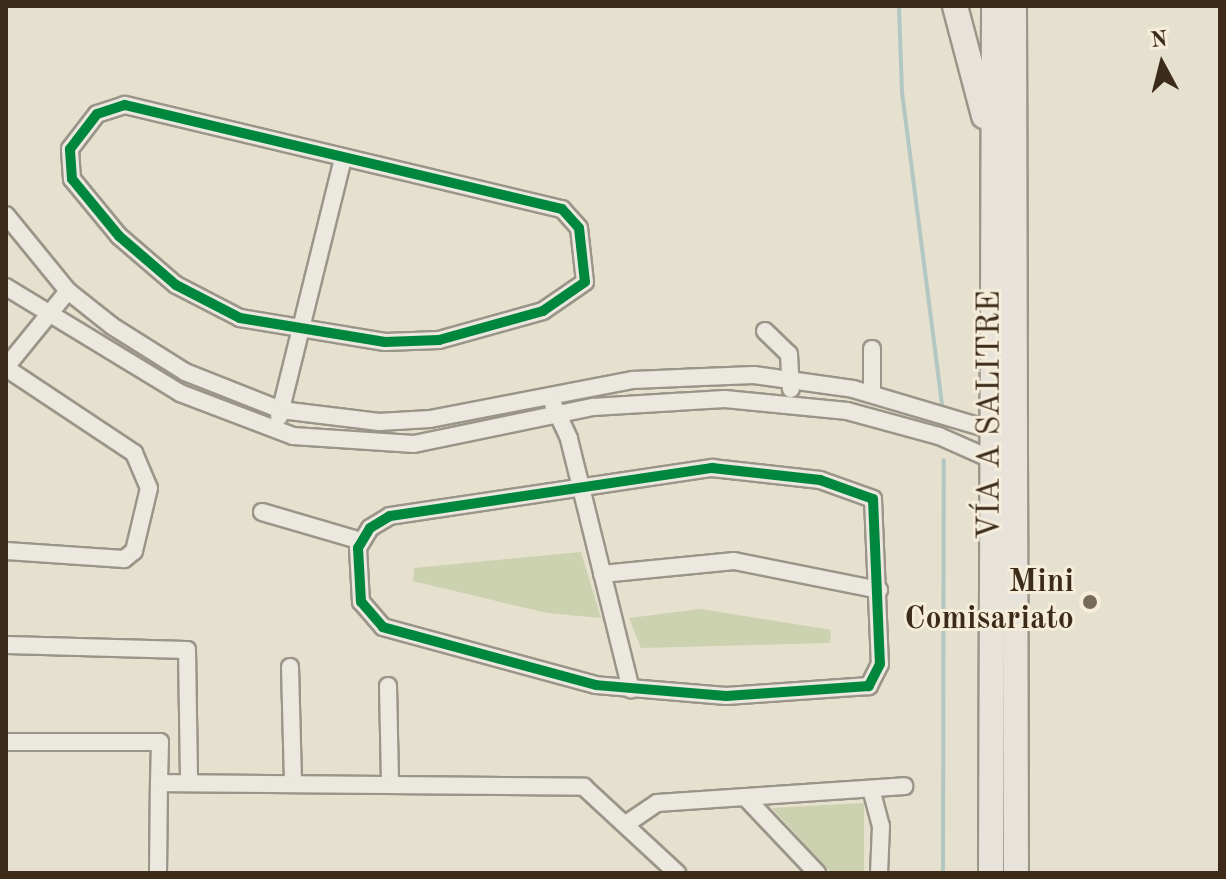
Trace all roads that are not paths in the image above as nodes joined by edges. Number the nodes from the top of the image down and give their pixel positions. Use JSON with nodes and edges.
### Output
{"nodes":[{"id":1,"x":955,"y":6,"type":"edge"},
{"id":2,"x":994,"y":6,"type":"edge"},
{"id":3,"x":1014,"y":6,"type":"edge"},
{"id":4,"x":993,"y":150,"type":"junction"},
{"id":5,"x":343,"y":158,"type":"junction"},
{"id":6,"x":6,"y":215,"type":"edge"},
{"id":7,"x":6,"y":287,"type":"edge"},
{"id":8,"x":68,"y":291,"type":"junction"},
{"id":9,"x":55,"y":312,"type":"junction"},
{"id":10,"x":765,"y":331,"type":"dead end"},
{"id":11,"x":301,"y":333,"type":"junction"},
{"id":12,"x":872,"y":349,"type":"dead end"},
{"id":13,"x":6,"y":367,"type":"edge"},
{"id":14,"x":792,"y":380,"type":"junction"},
{"id":15,"x":853,"y":389,"type":"junction"},
{"id":16,"x":872,"y":393,"type":"junction"},
{"id":17,"x":551,"y":394,"type":"junction"},
{"id":18,"x":789,"y":402,"type":"junction"},
{"id":19,"x":281,"y":410,"type":"junction"},
{"id":20,"x":847,"y":411,"type":"junction"},
{"id":21,"x":558,"y":421,"type":"junction"},
{"id":22,"x":276,"y":430,"type":"junction"},
{"id":23,"x":991,"y":430,"type":"junction"},
{"id":24,"x":991,"y":459,"type":"junction"},
{"id":25,"x":575,"y":481,"type":"junction"},
{"id":26,"x":262,"y":512,"type":"dead end"},
{"id":27,"x":361,"y":541,"type":"junction"},
{"id":28,"x":6,"y":551,"type":"edge"},
{"id":29,"x":602,"y":574,"type":"junction"},
{"id":30,"x":879,"y":590,"type":"junction"},
{"id":31,"x":6,"y":645,"type":"edge"},
{"id":32,"x":290,"y":667,"type":"dead end"},
{"id":33,"x":388,"y":686,"type":"dead end"},
{"id":34,"x":631,"y":689,"type":"junction"},
{"id":35,"x":6,"y":742,"type":"edge"},
{"id":36,"x":160,"y":742,"type":"junction"},
{"id":37,"x":189,"y":742,"type":"junction"},
{"id":38,"x":159,"y":783,"type":"junction"},
{"id":39,"x":189,"y":783,"type":"junction"},
{"id":40,"x":293,"y":784,"type":"junction"},
{"id":41,"x":390,"y":784,"type":"junction"},
{"id":42,"x":904,"y":786,"type":"dead end"},
{"id":43,"x":871,"y":789,"type":"junction"},
{"id":44,"x":745,"y":797,"type":"junction"},
{"id":45,"x":629,"y":822,"type":"junction"},
{"id":46,"x":158,"y":873,"type":"edge"},
{"id":47,"x":677,"y":873,"type":"edge"},
{"id":48,"x":817,"y":873,"type":"edge"},
{"id":49,"x":879,"y":873,"type":"edge"},
{"id":50,"x":991,"y":873,"type":"edge"},
{"id":51,"x":1016,"y":873,"type":"edge"}],
"edges":[{"from":1,"to":4,"type":"main road"},
{"from":2,"to":4,"type":"main road","name":"VÍA A SALITRE"},
{"from":3,"to":51,"type":"main road","name":"VÍA A SALITRE"},
{"from":4,"to":23,"type":"main road","name":"VÍA A SALITRE"},
{"from":5,"to":11,"type":"street"},
{"from":5,"to":11,"type":"street"},
{"from":5,"to":11,"type":"street"},
{"from":6,"to":8,"type":"street"},
{"from":7,"to":9,"type":"street"},
{"from":8,"to":9,"type":"street"},
{"from":8,"to":19,"type":"street"},
{"from":9,"to":13,"type":"street"},
{"from":9,"to":22,"type":"street"},
{"from":10,"to":14,"type":"street"},
{"from":11,"to":19,"type":"street"},
{"from":12,"to":16,"type":"street"},
{"from":13,"to":28,"type":"street"},
{"from":14,"to":15,"type":"street"},
{"from":14,"to":17,"type":"street"},
{"from":14,"to":18,"type":"street"},
{"from":15,"to":16,"type":"street"},
{"from":15,"to":20,"type":"street"},
{"from":16,"to":23,"type":"street"},
{"from":17,"to":19,"type":"street"},
{"from":17,"to":21,"type":"street"},
{"from":18,"to":20,"type":"street"},
{"from":18,"to":21,"type":"street"},
{"from":19,"to":22,"type":"street"},
{"from":20,"to":24,"type":"street"},
{"from":21,"to":22,"type":"street"},
{"from":21,"to":25,"type":"street"},
{"from":23,"to":24,"type":"main road","name":"VÍA A SALITRE"},
{"from":24,"to":50,"type":"main road","name":"VÍA A SALITRE"},
{"from":25,"to":27,"type":"street"},
{"from":25,"to":29,"type":"street"},
{"from":25,"to":30,"type":"street"},
{"from":26,"to":27,"type":"street"},
{"from":27,"to":34,"type":"street"},
{"from":29,"to":30,"type":"street"},
{"from":29,"to":34,"type":"street"},
{"from":30,"to":34,"type":"street"},
{"from":31,"to":37,"type":"street"},
{"from":32,"to":40,"type":"street"},
{"from":33,"to":41,"type":"street"},
{"from":35,"to":36,"type":"street"},
{"from":36,"to":37,"type":"street"},
{"from":36,"to":38,"type":"street"},
{"from":37,"to":39,"type":"street"},
{"from":38,"to":39,"type":"street"},
{"from":38,"to":46,"type":"street"},
{"from":39,"to":40,"type":"street"},
{"from":40,"to":41,"type":"street"},
{"from":41,"to":45,"type":"street"},
{"from":42,"to":43,"type":"street"},
{"from":43,"to":44,"type":"street"},
{"from":43,"to":49,"type":"street"},
{"from":44,"to":45,"type":"street"},
{"from":44,"to":48,"type":"street"},
{"from":45,"to":47,"type":"street"}]}
